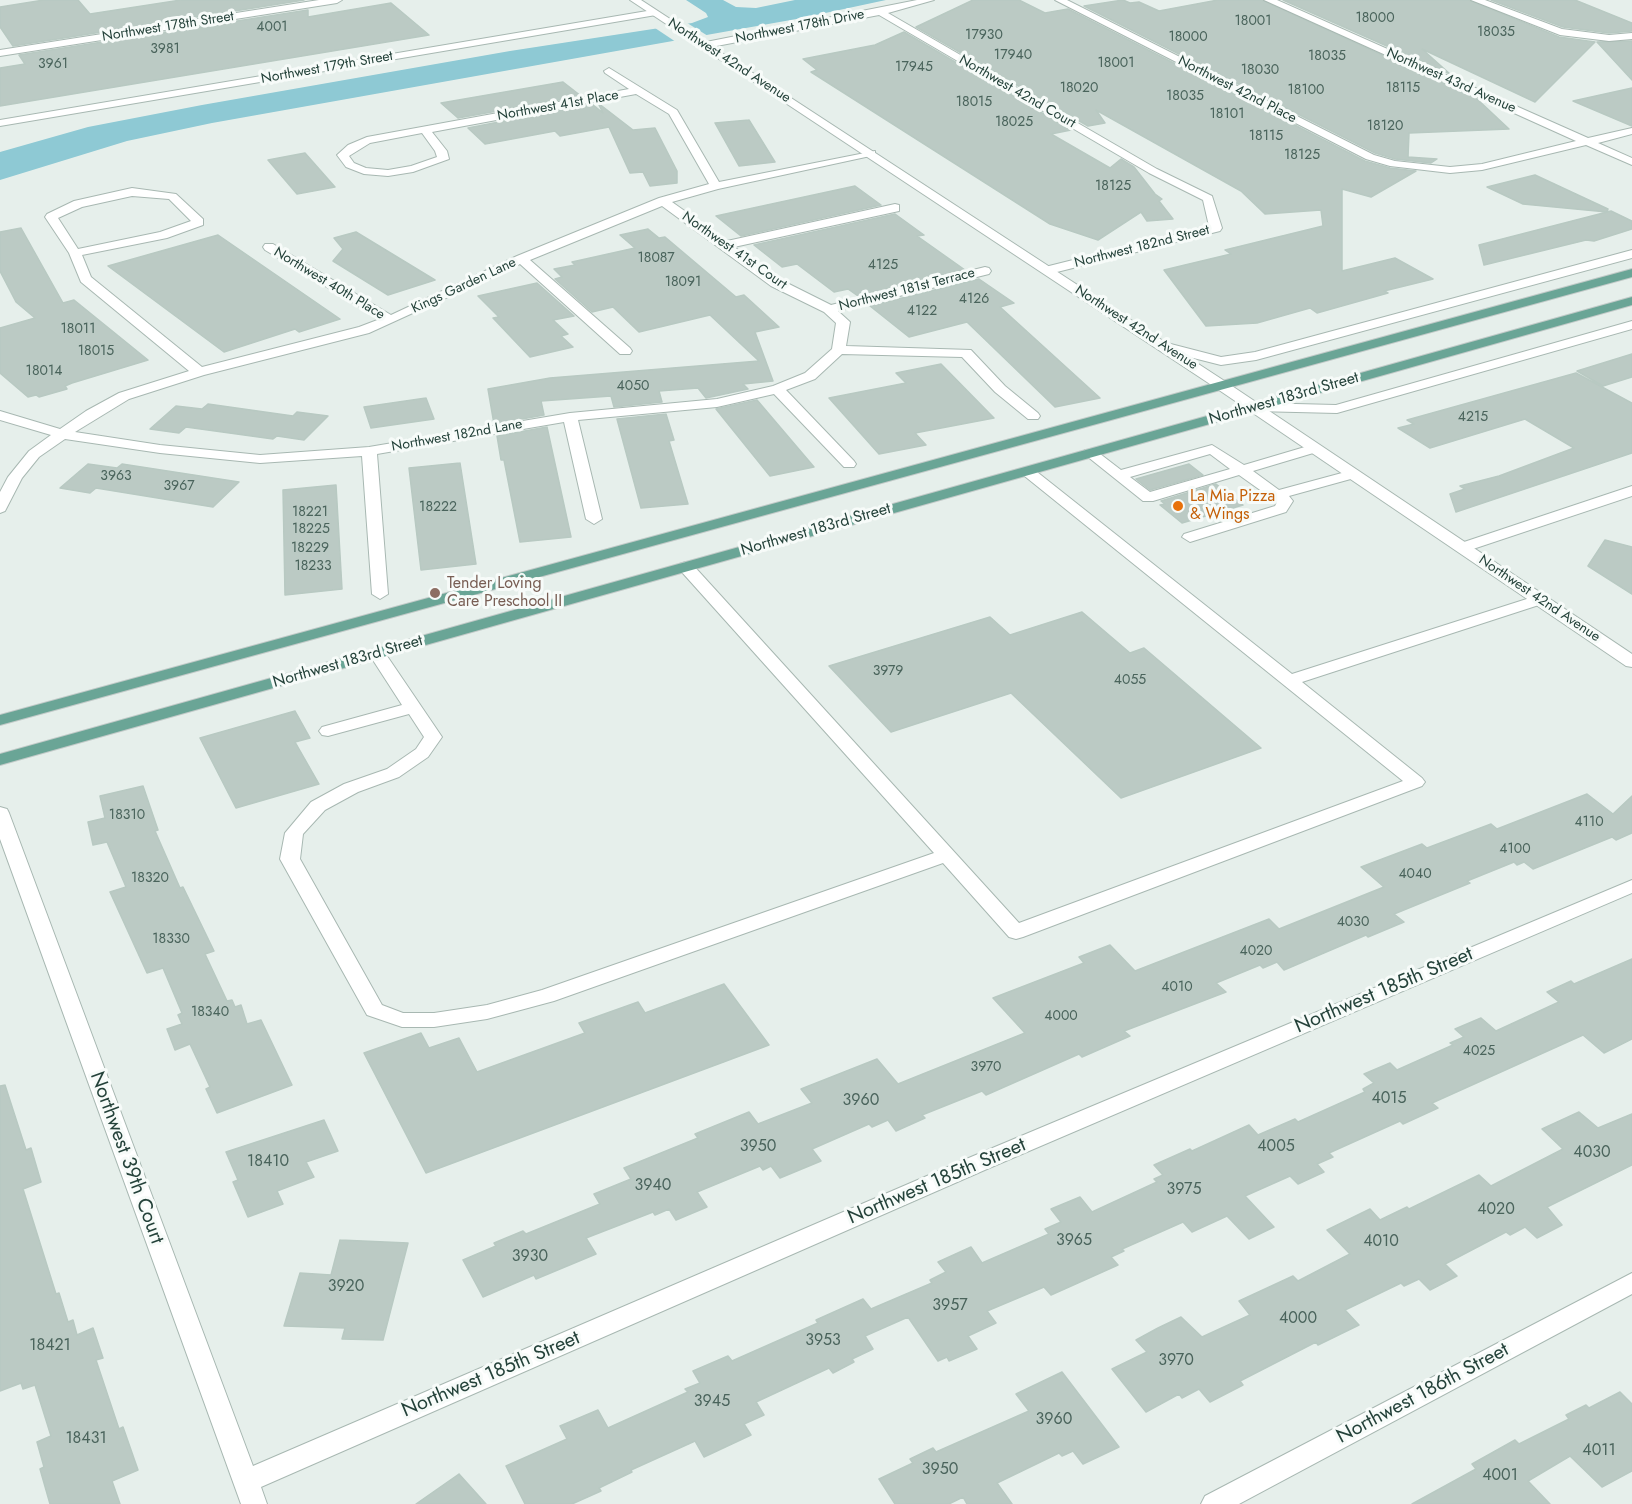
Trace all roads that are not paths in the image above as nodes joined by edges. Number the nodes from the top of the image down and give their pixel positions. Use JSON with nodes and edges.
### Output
{"nodes":[{"id":1,"x":337,"y":0,"type":"edge"},
{"id":2,"x":635,"y":0,"type":"edge"},
{"id":3,"x":929,"y":0,"type":"edge"},
{"id":4,"x":1060,"y":0,"type":"edge"},
{"id":5,"x":1269,"y":0,"type":"edge"},
{"id":6,"x":1476,"y":0,"type":"edge"},
{"id":7,"x":880,"y":12,"type":"junction"},
{"id":8,"x":653,"y":13,"type":"junction"},
{"id":9,"x":1632,"y":36,"type":"edge"},
{"id":10,"x":706,"y":45,"type":"junction"},
{"id":11,"x":0,"y":53,"type":"edge"},
{"id":12,"x":609,"y":71,"type":"dead end"},
{"id":13,"x":638,"y":91,"type":"junction"},
{"id":14,"x":0,"y":123,"type":"edge"},
{"id":15,"x":425,"y":130,"type":"junction"},
{"id":16,"x":1632,"y":131,"type":"edge"},
{"id":17,"x":1587,"y":142,"type":"junction"},
{"id":18,"x":872,"y":153,"type":"junction"},
{"id":19,"x":1632,"y":162,"type":"edge"},
{"id":20,"x":1153,"y":171,"type":"joint"},
{"id":21,"x":716,"y":186,"type":"junction"},
{"id":22,"x":663,"y":201,"type":"junction"},
{"id":23,"x":895,"y":208,"type":"dead end"},
{"id":24,"x":722,"y":246,"type":"junction"},
{"id":25,"x":268,"y":248,"type":"dead end"},
{"id":26,"x":75,"y":253,"type":"junction"},
{"id":27,"x":1632,"y":254,"type":"edge"},
{"id":28,"x":521,"y":259,"type":"junction"},
{"id":29,"x":1048,"y":270,"type":"junction"},
{"id":30,"x":985,"y":271,"type":"dead end"},
{"id":31,"x":1632,"y":273,"type":"edge"},
{"id":32,"x":1632,"y":301,"type":"edge"},
{"id":33,"x":829,"y":309,"type":"junction"},
{"id":34,"x":390,"y":321,"type":"junction"},
{"id":35,"x":1632,"y":325,"type":"edge"},
{"id":36,"x":1163,"y":346,"type":"junction"},
{"id":37,"x":839,"y":350,"type":"junction"},
{"id":38,"x":625,"y":351,"type":"dead end"},
{"id":39,"x":199,"y":372,"type":"junction"},
{"id":40,"x":1221,"y":385,"type":"junction"},
{"id":41,"x":777,"y":389,"type":"junction"},
{"id":42,"x":1255,"y":407,"type":"junction"},
{"id":43,"x":0,"y":415,"type":"edge"},
{"id":44,"x":1033,"y":416,"type":"dead end"},
{"id":45,"x":570,"y":417,"type":"junction"},
{"id":46,"x":62,"y":434,"type":"junction"},
{"id":47,"x":1315,"y":448,"type":"junction"},
{"id":48,"x":369,"y":451,"type":"junction"},
{"id":49,"x":1090,"y":453,"type":"junction"},
{"id":50,"x":849,"y":464,"type":"dead end"},
{"id":51,"x":1027,"y":471,"type":"junction"},
{"id":52,"x":1243,"y":471,"type":"junction"},
{"id":53,"x":1353,"y":474,"type":"junction"},
{"id":54,"x":1120,"y":475,"type":"junction"},
{"id":55,"x":1632,"y":491,"type":"edge"},
{"id":56,"x":1278,"y":495,"type":"junction"},
{"id":57,"x":0,"y":508,"type":"edge"},
{"id":58,"x":594,"y":519,"type":"dead end"},
{"id":59,"x":1190,"y":537,"type":"dead end"},
{"id":60,"x":1461,"y":548,"type":"junction"},
{"id":61,"x":686,"y":567,"type":"junction"},
{"id":62,"x":380,"y":594,"type":"dead end"},
{"id":63,"x":1539,"y":600,"type":"junction"},
{"id":64,"x":377,"y":654,"type":"junction"},
{"id":65,"x":1632,"y":662,"type":"edge"},
{"id":66,"x":1289,"y":681,"type":"junction"},
{"id":67,"x":413,"y":707,"type":"junction"},
{"id":68,"x":0,"y":720,"type":"edge"},
{"id":69,"x":328,"y":731,"type":"dead end"},
{"id":70,"x":0,"y":760,"type":"edge"},
{"id":71,"x":0,"y":813,"type":"edge"},
{"id":72,"x":946,"y":855,"type":"junction"},
{"id":73,"x":1632,"y":886,"type":"edge"},
{"id":74,"x":1632,"y":1283,"type":"edge"},
{"id":75,"x":244,"y":1482,"type":"junction"},
{"id":76,"x":254,"y":1504,"type":"edge"},
{"id":77,"x":1214,"y":1504,"type":"edge"}],
"edges":[{"from":1,"to":11,"type":"street","name":"Northwest 178th Street"},
{"from":2,"to":8,"type":"street","name":"Northwest 42nd Avenue"},
{"from":3,"to":7,"type":"street","name":"Northwest 178th Drive"},
{"from":4,"to":17,"type":"street","name":"Northwest 42nd Place"},
{"from":5,"to":17,"type":"street","name":"Northwest 43rd Avenue"},
{"from":6,"to":9,"type":"street"},
{"from":7,"to":10,"type":"street","name":"Northwest 178th Drive"},
{"from":7,"to":20,"type":"street","name":"Northwest 42nd Court"},
{"from":8,"to":10,"type":"street","name":"Northwest 42nd Avenue"},
{"from":8,"to":14,"type":"street","name":"Northwest 179th Street"},
{"from":10,"to":18,"type":"street","name":"Northwest 42nd Avenue"},
{"from":12,"to":13,"type":"street"},
{"from":13,"to":15,"type":"street","name":"Northwest 41st Place"},
{"from":13,"to":21,"type":"street","name":"Northwest 41st Place"},
{"from":15,"to":15,"type":"street","name":"Northwest 41st Place"},
{"from":16,"to":17,"type":"street"},
{"from":17,"to":19,"type":"street","name":"Northwest 43rd Avenue"},
{"from":18,"to":21,"type":"street","name":"Kings Garden Lane"},
{"from":18,"to":29,"type":"street","name":"Northwest 42nd Avenue"},
{"from":20,"to":29,"type":"street","name":"Northwest 182nd Street"},
{"from":21,"to":22,"type":"street","name":"Kings Garden Lane"},
{"from":22,"to":24,"type":"street","name":"Northwest 41st Court"},
{"from":22,"to":28,"type":"street","name":"Kings Garden Lane"},
{"from":23,"to":24,"type":"street"},
{"from":24,"to":33,"type":"street","name":"Northwest 41st Court"},
{"from":25,"to":34,"type":"street","name":"Northwest 40th Place"},
{"from":26,"to":26,"type":"street"},
{"from":26,"to":39,"type":"street"},
{"from":27,"to":36,"type":"street"},
{"from":28,"to":34,"type":"street","name":"Kings Garden Lane"},
{"from":28,"to":38,"type":"street"},
{"from":29,"to":36,"type":"street","name":"Northwest 42nd Avenue"},
{"from":30,"to":33,"type":"street","name":"Northwest 181st Terrace"},
{"from":31,"to":40,"type":"main road","name":"Northwest 183rd Street"},
{"from":32,"to":42,"type":"main road","name":"Northwest 183rd Street"},
{"from":33,"to":37,"type":"street"},
{"from":34,"to":39,"type":"street","name":"Kings Garden Lane"},
{"from":35,"to":42,"type":"street"},
{"from":36,"to":40,"type":"street","name":"Northwest 42nd Avenue"},
{"from":37,"to":41,"type":"street","name":"Northwest 182nd Lane"},
{"from":37,"to":44,"type":"street"},
{"from":39,"to":46,"type":"street","name":"Kings Garden Lane"},
{"from":40,"to":42,"type":"street","name":"Northwest 42nd Avenue"},
{"from":40,"to":68,"type":"main road","name":"Northwest 183rd Street"},
{"from":41,"to":45,"type":"street","name":"Northwest 182nd Lane"},
{"from":41,"to":50,"type":"street"},
{"from":42,"to":47,"type":"street","name":"Northwest 42nd Avenue"},
{"from":42,"to":49,"type":"main road","name":"Northwest 183rd Street"},
{"from":43,"to":46,"type":"street"},
{"from":45,"to":48,"type":"street","name":"Northwest 182nd Lane"},
{"from":45,"to":58,"type":"street"},
{"from":46,"to":48,"type":"street","name":"Northwest 182nd Lane"},
{"from":46,"to":57,"type":"street"},
{"from":47,"to":52,"type":"street"},
{"from":47,"to":53,"type":"street","name":"Northwest 42nd Avenue"},
{"from":48,"to":62,"type":"street"},
{"from":49,"to":51,"type":"main road","name":"Northwest 183rd Street"},
{"from":49,"to":54,"type":"street"},
{"from":51,"to":61,"type":"main road","name":"Northwest 183rd Street"},
{"from":51,"to":66,"type":"street"},
{"from":52,"to":54,"type":"street"},
{"from":52,"to":54,"type":"street"},
{"from":52,"to":56,"type":"street"},
{"from":53,"to":56,"type":"street"},
{"from":53,"to":60,"type":"street","name":"Northwest 42nd Avenue"},
{"from":55,"to":60,"type":"street"},
{"from":56,"to":59,"type":"street"},
{"from":60,"to":63,"type":"street","name":"Northwest 42nd Avenue"},
{"from":61,"to":64,"type":"main road","name":"Northwest 183rd Street"},
{"from":61,"to":72,"type":"street"},
{"from":63,"to":65,"type":"street","name":"Northwest 42nd Avenue"},
{"from":63,"to":66,"type":"street"},
{"from":64,"to":67,"type":"street"},
{"from":64,"to":70,"type":"main road","name":"Northwest 183rd Street"},
{"from":66,"to":72,"type":"street"},
{"from":67,"to":69,"type":"street"},
{"from":67,"to":72,"type":"street"},
{"from":71,"to":75,"type":"street","name":"Northwest 39th Court"},
{"from":73,"to":75,"type":"street","name":"Northwest 185th Street"},
{"from":74,"to":77,"type":"street","name":"Northwest 186th Street"},
{"from":75,"to":76,"type":"street","name":"Northwest 39th Court"}]}
